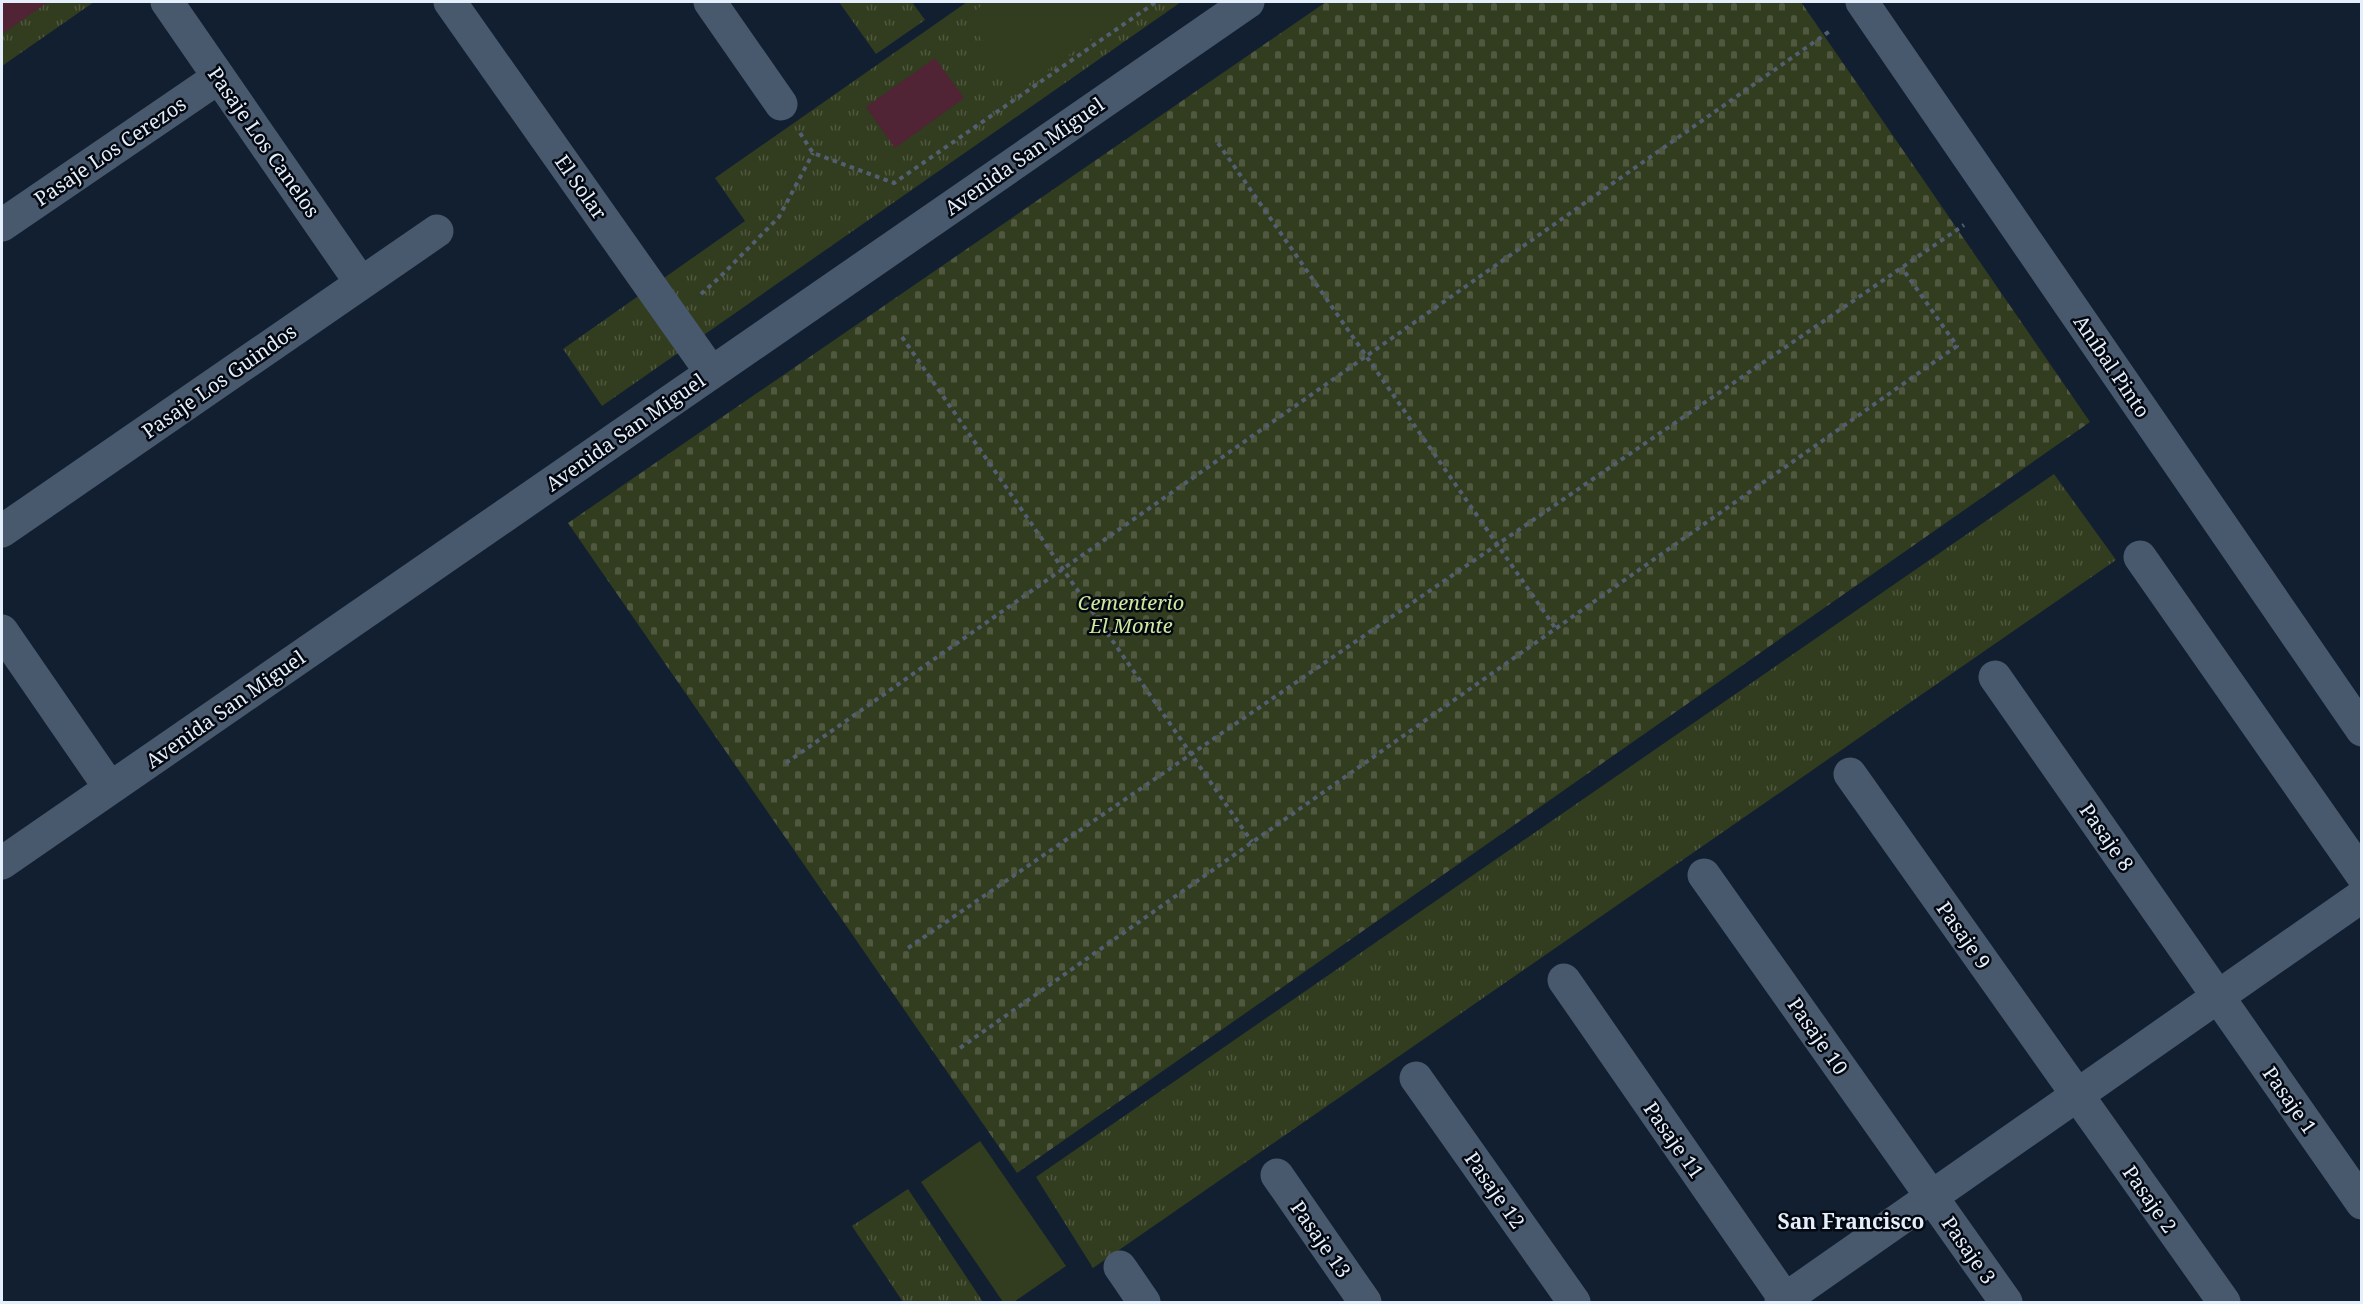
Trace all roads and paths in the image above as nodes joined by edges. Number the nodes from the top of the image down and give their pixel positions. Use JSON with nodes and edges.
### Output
{"nodes":[{"id":1,"x":166,"y":2,"type":"edge"},
{"id":2,"x":450,"y":2,"type":"edge"},
{"id":3,"x":710,"y":2,"type":"edge"},
{"id":4,"x":1156,"y":2,"type":"edge"},
{"id":5,"x":1248,"y":2,"type":"edge"},
{"id":6,"x":1862,"y":2,"type":"edge"},
{"id":7,"x":1830,"y":31,"type":"dead end"},
{"id":8,"x":219,"y":77,"type":"junction"},
{"id":9,"x":782,"y":104,"type":"dead end"},
{"id":10,"x":1218,"y":143,"type":"dead end"},
{"id":11,"x":2,"y":225,"type":"edge"},
{"id":12,"x":1964,"y":225,"type":"dead end"},
{"id":13,"x":437,"y":231,"type":"dead end"},
{"id":14,"x":1902,"y":268,"type":"junction"},
{"id":15,"x":361,"y":283,"type":"junction"},
{"id":16,"x":673,"y":318,"type":"junction"},
{"id":17,"x":902,"y":337,"type":"dead end"},
{"id":18,"x":1366,"y":356,"type":"junction"},
{"id":19,"x":711,"y":372,"type":"junction"},
{"id":20,"x":2,"y":531,"type":"edge"},
{"id":21,"x":1498,"y":545,"type":"junction"},
{"id":22,"x":2140,"y":557,"type":"dead end"},
{"id":23,"x":1062,"y":569,"type":"junction"},
{"id":24,"x":1556,"y":628,"type":"junction"},
{"id":25,"x":2,"y":630,"type":"edge"},
{"id":26,"x":1995,"y":677,"type":"dead end"},
{"id":27,"x":2361,"y":730,"type":"edge"},
{"id":28,"x":1191,"y":754,"type":"junction"},
{"id":29,"x":786,"y":763,"type":"dead end"},
{"id":30,"x":1851,"y":774,"type":"dead end"},
{"id":31,"x":110,"y":788,"type":"junction"},
{"id":32,"x":1252,"y":842,"type":"junction"},
{"id":33,"x":2,"y":863,"type":"edge"},
{"id":34,"x":1704,"y":875,"type":"dead end"},
{"id":35,"x":2361,"y":875,"type":"edge"},
{"id":36,"x":2361,"y":896,"type":"edge"},
{"id":37,"x":908,"y":948,"type":"dead end"},
{"id":38,"x":1564,"y":980,"type":"dead end"},
{"id":39,"x":2218,"y":997,"type":"junction"},
{"id":40,"x":960,"y":1048,"type":"dead end"},
{"id":41,"x":1416,"y":1078,"type":"dead end"},
{"id":42,"x":2077,"y":1095,"type":"junction"},
{"id":43,"x":1277,"y":1175,"type":"dead end"},
{"id":44,"x":1932,"y":1197,"type":"junction"},
{"id":45,"x":2361,"y":1203,"type":"edge"},
{"id":46,"x":1120,"y":1267,"type":"dead end"},
{"id":47,"x":1144,"y":1302,"type":"edge"},
{"id":48,"x":1365,"y":1302,"type":"edge"},
{"id":49,"x":1574,"y":1302,"type":"edge"},
{"id":50,"x":1784,"y":1302,"type":"edge"},
{"id":51,"x":2006,"y":1302,"type":"edge"},
{"id":52,"x":2224,"y":1302,"type":"edge"}],
"edges":[{"from":1,"to":8,"type":"street","name":"Pasaje Los Canelos"},
{"from":2,"to":16,"type":"street","name":"El Solar"},
{"from":3,"to":9,"type":"street"},
{"from":4,"to":16,"type":"path"},
{"from":5,"to":19,"type":"street","name":"Avenida San Miguel"},
{"from":6,"to":27,"type":"street","name":"Aníbal Pinto"},
{"from":7,"to":18,"type":"path"},
{"from":8,"to":11,"type":"street","name":"Pasaje Los Cerezos"},
{"from":8,"to":15,"type":"street","name":"Pasaje Los Canelos"},
{"from":10,"to":18,"type":"path"},
{"from":12,"to":14,"type":"path"},
{"from":13,"to":15,"type":"street","name":"Pasaje Los Guindos"},
{"from":14,"to":21,"type":"path"},
{"from":14,"to":24,"type":"path"},
{"from":15,"to":20,"type":"street","name":"Pasaje Los Guindos"},
{"from":16,"to":19,"type":"street","name":"El Solar"},
{"from":17,"to":23,"type":"path"},
{"from":18,"to":21,"type":"path"},
{"from":18,"to":23,"type":"path"},
{"from":19,"to":31,"type":"street","name":"Avenida San Miguel"},
{"from":21,"to":24,"type":"path"},
{"from":21,"to":28,"type":"path"},
{"from":22,"to":35,"type":"street"},
{"from":23,"to":28,"type":"path"},
{"from":23,"to":29,"type":"path"},
{"from":24,"to":32,"type":"path"},
{"from":25,"to":31,"type":"street"},
{"from":26,"to":39,"type":"street","name":"Pasaje 8"},
{"from":28,"to":32,"type":"path"},
{"from":28,"to":37,"type":"path"},
{"from":30,"to":42,"type":"street","name":"Pasaje 9"},
{"from":31,"to":33,"type":"street","name":"Avenida San Miguel"},
{"from":32,"to":40,"type":"path"},
{"from":34,"to":44,"type":"street","name":"Pasaje 10"},
{"from":36,"to":39,"type":"street"},
{"from":38,"to":50,"type":"street","name":"Pasaje 11"},
{"from":39,"to":42,"type":"street"},
{"from":39,"to":45,"type":"street","name":"Pasaje 1"},
{"from":41,"to":49,"type":"street","name":"Pasaje 12"},
{"from":42,"to":44,"type":"street"},
{"from":42,"to":52,"type":"street","name":"Pasaje 2"},
{"from":43,"to":48,"type":"street","name":"Pasaje 13"},
{"from":44,"to":50,"type":"street"},
{"from":44,"to":51,"type":"street","name":"Pasaje 3"},
{"from":46,"to":47,"type":"street"}]}
